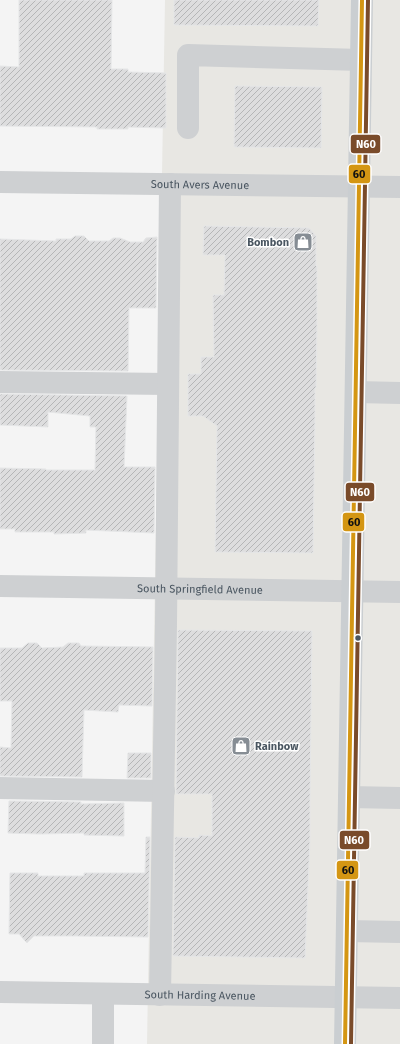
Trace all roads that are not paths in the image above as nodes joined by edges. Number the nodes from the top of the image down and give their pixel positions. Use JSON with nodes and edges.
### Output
{"nodes":[{"id":1,"x":362,"y":0,"type":"edge"},
{"id":2,"x":361,"y":60,"type":"junction"},
{"id":3,"x":188,"y":128,"type":"dead end"},
{"id":4,"x":0,"y":182,"type":"edge"},
{"id":5,"x":170,"y":184,"type":"junction"},
{"id":6,"x":359,"y":187,"type":"junction"},
{"id":7,"x":400,"y":187,"type":"edge"},
{"id":8,"x":0,"y":382,"type":"edge"},
{"id":9,"x":168,"y":384,"type":"junction"},
{"id":10,"x":356,"y":392,"type":"junction"},
{"id":11,"x":400,"y":393,"type":"edge"},
{"id":12,"x":0,"y":586,"type":"edge"},
{"id":13,"x":167,"y":589,"type":"junction"},
{"id":14,"x":352,"y":592,"type":"junction"},
{"id":15,"x":400,"y":592,"type":"edge"},
{"id":16,"x":0,"y":788,"type":"edge"},
{"id":17,"x":164,"y":791,"type":"junction"},
{"id":18,"x":349,"y":798,"type":"junction"},
{"id":19,"x":400,"y":798,"type":"edge"},
{"id":20,"x":347,"y":931,"type":"junction"},
{"id":21,"x":400,"y":932,"type":"edge"},
{"id":22,"x":0,"y":992,"type":"edge"},
{"id":23,"x":103,"y":994,"type":"junction"},
{"id":24,"x":160,"y":995,"type":"junction"},
{"id":25,"x":345,"y":997,"type":"junction"},
{"id":26,"x":400,"y":998,"type":"edge"},
{"id":27,"x":103,"y":1044,"type":"edge"},
{"id":28,"x":345,"y":1044,"type":"edge"}],
"edges":[{"from":1,"to":2,"type":"main road"},
{"from":2,"to":3,"type":"street"},
{"from":2,"to":6,"type":"main road"},
{"from":4,"to":5,"type":"street","name":"South Avers Avenue"},
{"from":5,"to":6,"type":"street","name":"South Avers Avenue"},
{"from":5,"to":9,"type":"street"},
{"from":6,"to":7,"type":"street","name":"South Avers Avenue"},
{"from":6,"to":10,"type":"main road"},
{"from":8,"to":9,"type":"street"},
{"from":9,"to":13,"type":"street"},
{"from":10,"to":11,"type":"street"},
{"from":10,"to":14,"type":"main road"},
{"from":12,"to":13,"type":"street","name":"South Springfield Avenue"},
{"from":13,"to":14,"type":"street","name":"South Springfield Avenue"},
{"from":13,"to":17,"type":"street"},
{"from":14,"to":15,"type":"street","name":"South Springfield Avenue"},
{"from":14,"to":18,"type":"main road"},
{"from":16,"to":17,"type":"street"},
{"from":17,"to":24,"type":"street"},
{"from":18,"to":19,"type":"street"},
{"from":18,"to":20,"type":"main road"},
{"from":20,"to":21,"type":"street"},
{"from":20,"to":25,"type":"main road"},
{"from":22,"to":23,"type":"street","name":"South Harding Avenue"},
{"from":23,"to":24,"type":"street","name":"South Harding Avenue"},
{"from":23,"to":27,"type":"street"},
{"from":24,"to":25,"type":"street","name":"South Harding Avenue"},
{"from":25,"to":26,"type":"street","name":"South Harding Avenue"},
{"from":25,"to":28,"type":"main road"}]}
